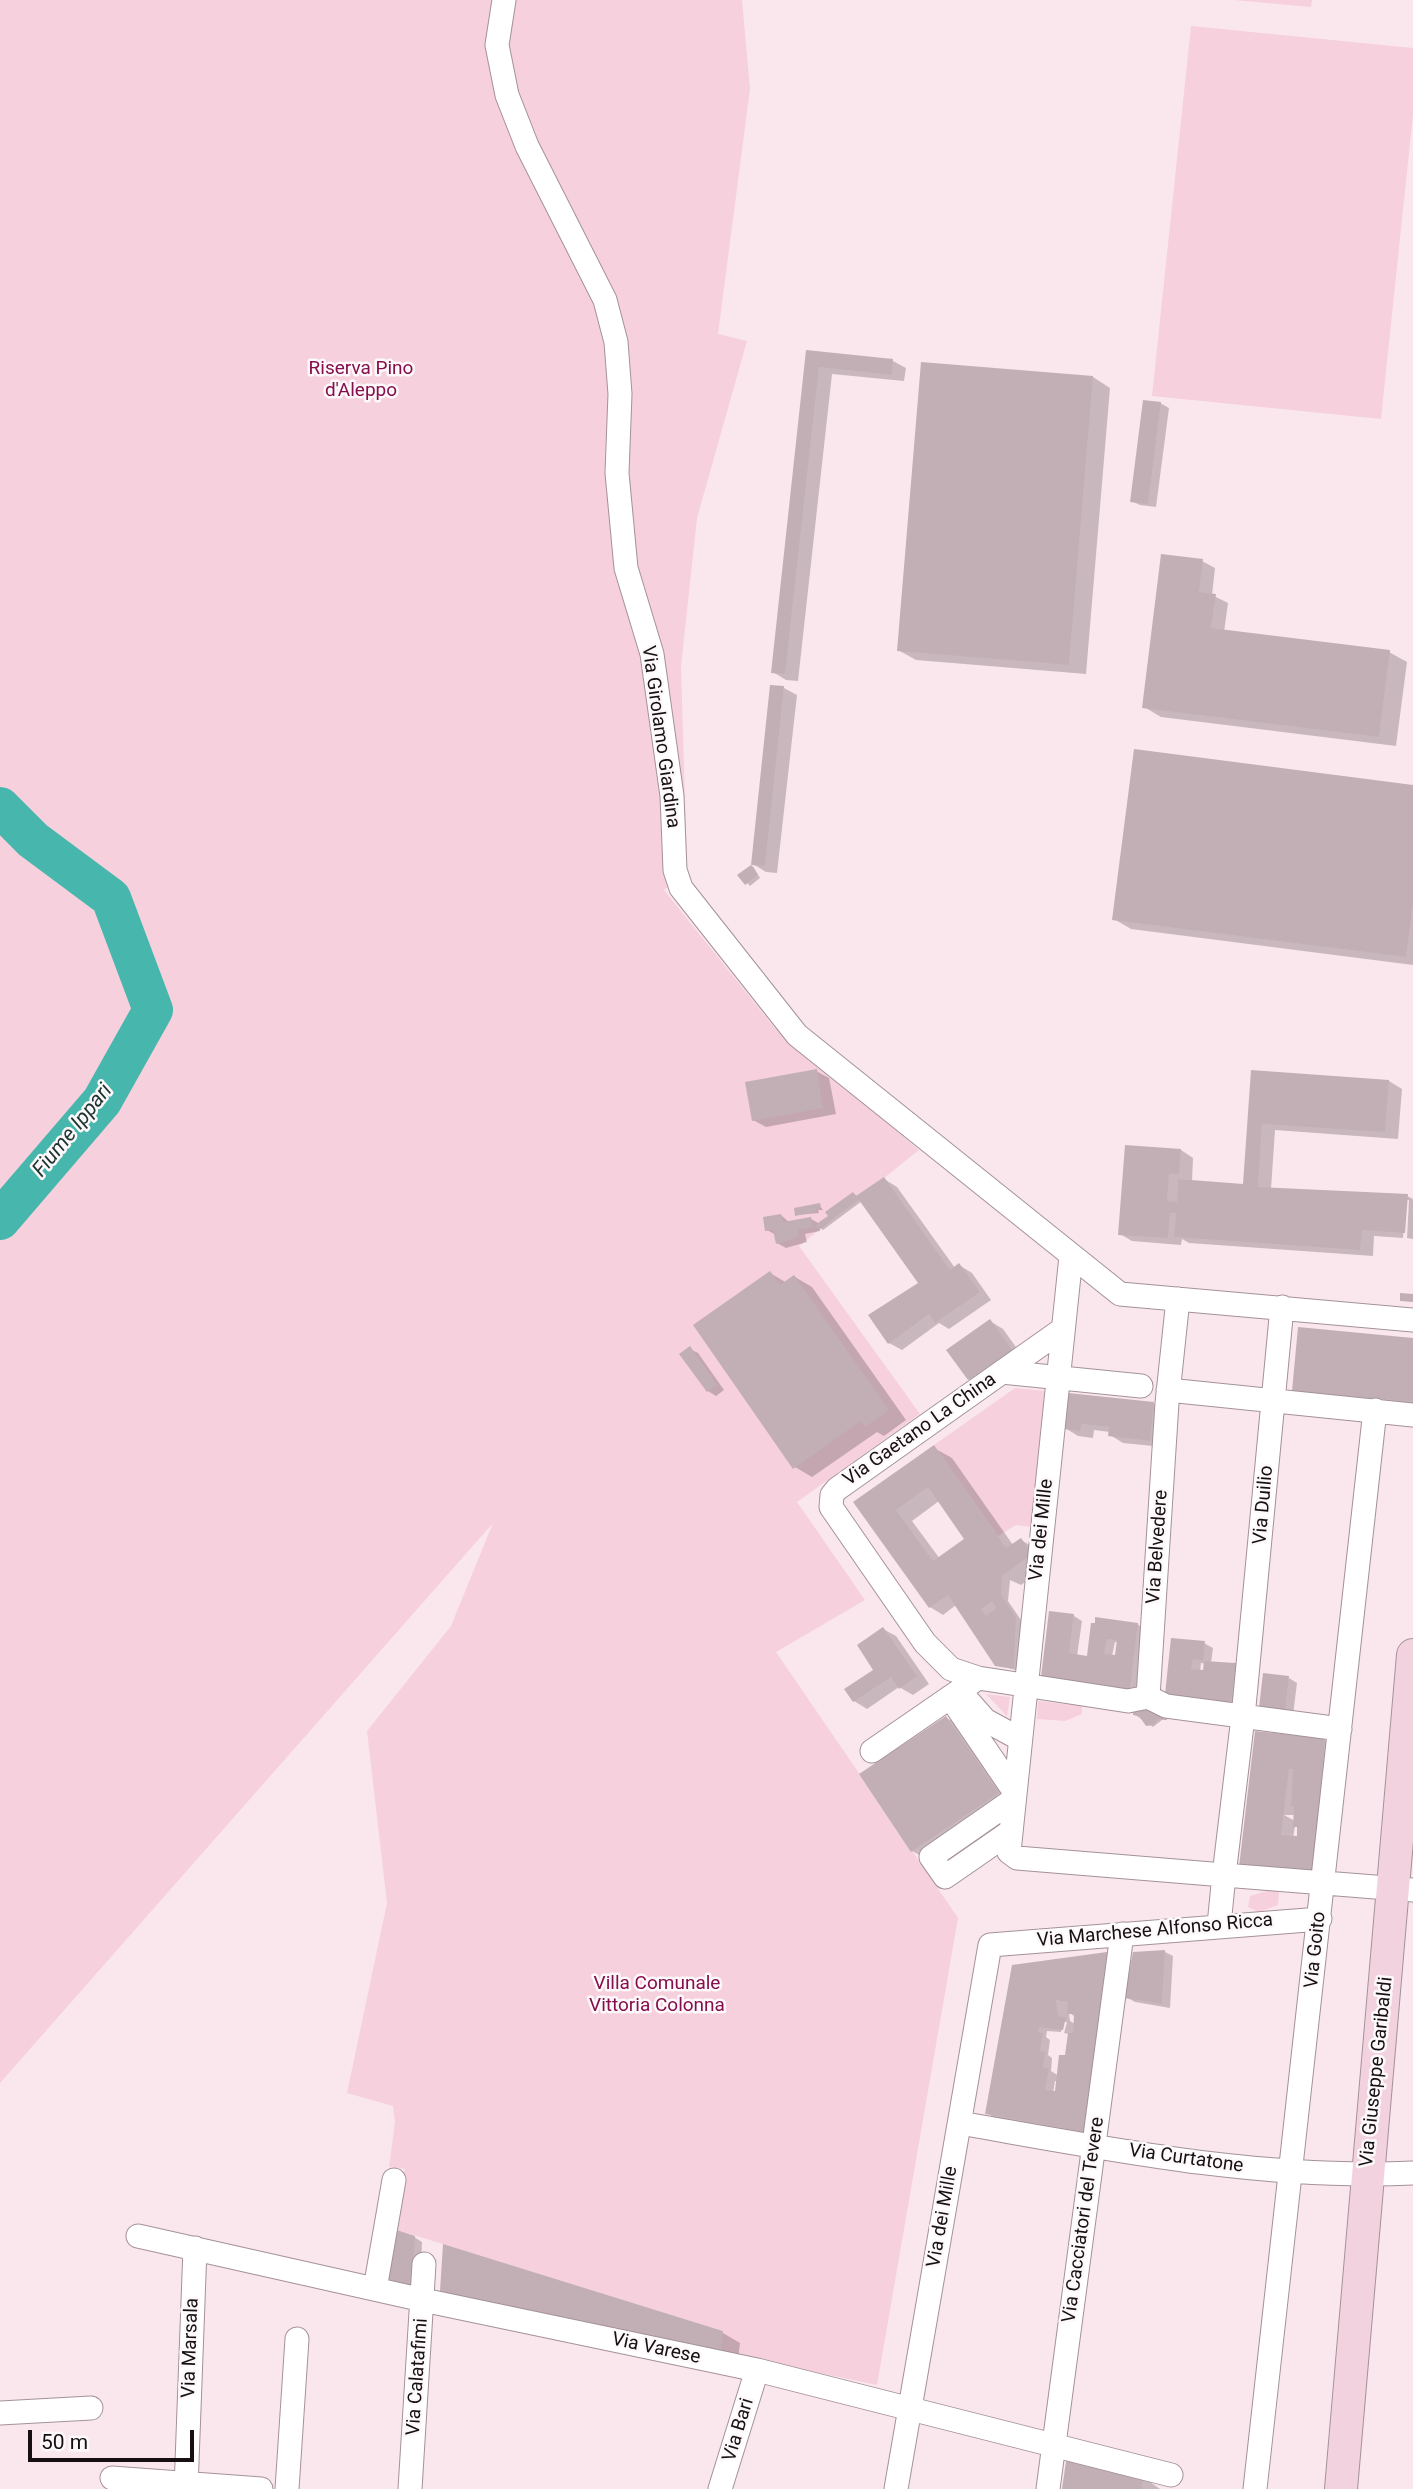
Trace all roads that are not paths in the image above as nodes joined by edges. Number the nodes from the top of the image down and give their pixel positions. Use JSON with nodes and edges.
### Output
{"nodes":[{"id":1,"x":504,"y":0,"type":"edge"},
{"id":2,"x":1068,"y":1253,"type":"junction"},
{"id":3,"x":1178,"y":1299,"type":"junction"},
{"id":4,"x":1282,"y":1307,"type":"junction"},
{"id":5,"x":1413,"y":1320,"type":"edge"},
{"id":6,"x":1063,"y":1329,"type":"junction"},
{"id":7,"x":1002,"y":1372,"type":"junction"},
{"id":8,"x":1052,"y":1381,"type":"junction"},
{"id":9,"x":1141,"y":1386,"type":"dead end"},
{"id":10,"x":1168,"y":1397,"type":"junction"},
{"id":11,"x":1274,"y":1401,"type":"junction"},
{"id":12,"x":1375,"y":1410,"type":"junction"},
{"id":13,"x":1413,"y":1415,"type":"edge"},
{"id":14,"x":1413,"y":1656,"type":"edge"},
{"id":15,"x":1026,"y":1679,"type":"junction"},
{"id":16,"x":962,"y":1689,"type":"junction"},
{"id":17,"x":1148,"y":1693,"type":"junction"},
{"id":18,"x":1248,"y":1713,"type":"junction"},
{"id":19,"x":1340,"y":1729,"type":"junction"},
{"id":20,"x":1020,"y":1739,"type":"junction"},
{"id":21,"x":872,"y":1751,"type":"dead end"},
{"id":22,"x":1014,"y":1795,"type":"junction"},
{"id":23,"x":1408,"y":1798,"type":"edge"},
{"id":24,"x":1010,"y":1832,"type":"junction"},
{"id":25,"x":1224,"y":1875,"type":"junction"},
{"id":26,"x":1323,"y":1883,"type":"junction"},
{"id":27,"x":1404,"y":1889,"type":"edge"},
{"id":28,"x":1320,"y":1919,"type":"junction"},
{"id":29,"x":1219,"y":1925,"type":"junction"},
{"id":30,"x":1121,"y":1943,"type":"junction"},
{"id":31,"x":990,"y":1945,"type":"joint"},
{"id":32,"x":960,"y":2123,"type":"junction"},
{"id":33,"x":1094,"y":2147,"type":"junction"},
{"id":34,"x":1413,"y":2173,"type":"edge"},
{"id":35,"x":1291,"y":2174,"type":"junction"},
{"id":36,"x":1367,"y":2175,"type":"junction"},
{"id":37,"x":394,"y":2180,"type":"dead end"},
{"id":38,"x":138,"y":2235,"type":"dead end"},
{"id":39,"x":195,"y":2248,"type":"junction"},
{"id":40,"x":424,"y":2264,"type":"dead end"},
{"id":41,"x":374,"y":2289,"type":"junction"},
{"id":42,"x":423,"y":2300,"type":"junction"},
{"id":43,"x":296,"y":2339,"type":"dead end"},
{"id":44,"x":757,"y":2370,"type":"junction"},
{"id":45,"x":90,"y":2408,"type":"dead end"},
{"id":46,"x":910,"y":2408,"type":"junction"},
{"id":47,"x":0,"y":2413,"type":"edge"},
{"id":48,"x":1053,"y":2444,"type":"junction"},
{"id":49,"x":1171,"y":2475,"type":"dead end"},
{"id":50,"x":112,"y":2478,"type":"dead end"},
{"id":51,"x":186,"y":2486,"type":"edge"},
{"id":52,"x":261,"y":2489,"type":"edge"},
{"id":53,"x":287,"y":2489,"type":"edge"},
{"id":54,"x":410,"y":2489,"type":"edge"},
{"id":55,"x":720,"y":2489,"type":"edge"},
{"id":56,"x":897,"y":2489,"type":"edge"},
{"id":57,"x":1048,"y":2489,"type":"edge"},
{"id":58,"x":1255,"y":2489,"type":"edge"},
{"id":59,"x":1341,"y":2489,"type":"edge"}],
"edges":[{"from":1,"to":2,"type":"street","name":"Via Girolamo Giardina"},
{"from":2,"to":3,"type":"street","name":"Via Girolamo Giardina"},
{"from":2,"to":6,"type":"street","name":"Via dei Mille"},
{"from":3,"to":4,"type":"street","name":"Via Girolamo Giardina"},
{"from":3,"to":10,"type":"street","name":"Via Belvedere"},
{"from":4,"to":5,"type":"street","name":"Via Girolamo Giardina"},
{"from":4,"to":11,"type":"street","name":"Via Duilio"},
{"from":6,"to":7,"type":"street"},
{"from":6,"to":8,"type":"street","name":"Via dei Mille"},
{"from":7,"to":8,"type":"street","name":"Via Gaetano La China"},
{"from":7,"to":16,"type":"street","name":"Via Gaetano La China"},
{"from":8,"to":9,"type":"street","name":"Via Gaetano La China"},
{"from":8,"to":15,"type":"street","name":"Via dei Mille"},
{"from":10,"to":11,"type":"street"},
{"from":10,"to":17,"type":"street","name":"Via Belvedere"},
{"from":11,"to":12,"type":"street"},
{"from":11,"to":18,"type":"street","name":"Via Duilio"},
{"from":12,"to":13,"type":"street"},
{"from":12,"to":19,"type":"street","name":"Via Goito"},
{"from":14,"to":23,"type":"main road","name":"Via Giuseppe Garibaldi"},
{"from":15,"to":16,"type":"street"},
{"from":15,"to":17,"type":"street"},
{"from":15,"to":20,"type":"street","name":"Via dei Mille"},
{"from":16,"to":20,"type":"street"},
{"from":16,"to":21,"type":"street"},
{"from":16,"to":22,"type":"street"},
{"from":17,"to":18,"type":"street"},
{"from":18,"to":19,"type":"street"},
{"from":18,"to":25,"type":"street","name":"Via Duilio"},
{"from":19,"to":26,"type":"street","name":"Via Goito"},
{"from":20,"to":22,"type":"street","name":"Via dei Mille"},
{"from":22,"to":24,"type":"street","name":"Via dei Mille"},
{"from":22,"to":24,"type":"street"},
{"from":23,"to":27,"type":"main road","name":"Via Giuseppe Garibaldi"},
{"from":24,"to":25,"type":"street"},
{"from":25,"to":26,"type":"street"},
{"from":25,"to":29,"type":"street","name":"Via Duilio"},
{"from":26,"to":27,"type":"street"},
{"from":26,"to":28,"type":"street","name":"Via Goito"},
{"from":27,"to":36,"type":"main road","name":"Via Giuseppe Garibaldi"},
{"from":28,"to":29,"type":"street","name":"Via Marchese Alfonso Ricca"},
{"from":28,"to":35,"type":"street","name":"Via Goito"},
{"from":29,"to":30,"type":"street","name":"Via Marchese Alfonso Ricca"},
{"from":30,"to":31,"type":"street","name":"Via Marchese Alfonso Ricca"},
{"from":30,"to":33,"type":"street","name":"Via Cacciatori del Tevere"},
{"from":31,"to":32,"type":"street","name":"Via dei Mille"},
{"from":32,"to":33,"type":"street","name":"Via Curtatone"},
{"from":32,"to":46,"type":"street","name":"Via dei Mille"},
{"from":33,"to":35,"type":"street","name":"Via Curtatone"},
{"from":33,"to":48,"type":"street","name":"Via Cacciatori del Tevere"},
{"from":34,"to":36,"type":"street","name":"Via Curtatone"},
{"from":35,"to":36,"type":"street","name":"Via Curtatone"},
{"from":35,"to":58,"type":"street","name":"Via Goito"},
{"from":36,"to":59,"type":"main road","name":"Via Giuseppe Garibaldi"},
{"from":37,"to":41,"type":"street"},
{"from":38,"to":39,"type":"street","name":"Via Varese"},
{"from":39,"to":41,"type":"street","name":"Via Varese"},
{"from":39,"to":51,"type":"street","name":"Via Marsala"},
{"from":40,"to":42,"type":"street","name":"Via Calatafimi"},
{"from":41,"to":42,"type":"street","name":"Via Varese"},
{"from":42,"to":44,"type":"street","name":"Via Varese"},
{"from":42,"to":54,"type":"street","name":"Via Calatafimi"},
{"from":43,"to":53,"type":"street"},
{"from":44,"to":46,"type":"street","name":"Via Varese"},
{"from":44,"to":55,"type":"street","name":"Via Bari"},
{"from":45,"to":47,"type":"street"},
{"from":46,"to":48,"type":"street","name":"Via Varese"},
{"from":46,"to":56,"type":"street","name":"Via dei Mille"},
{"from":48,"to":49,"type":"street","name":"Via Varese"},
{"from":48,"to":57,"type":"street","name":"Via Cacciatori del Tevere"},
{"from":50,"to":51,"type":"street"},
{"from":51,"to":52,"type":"street"}]}
